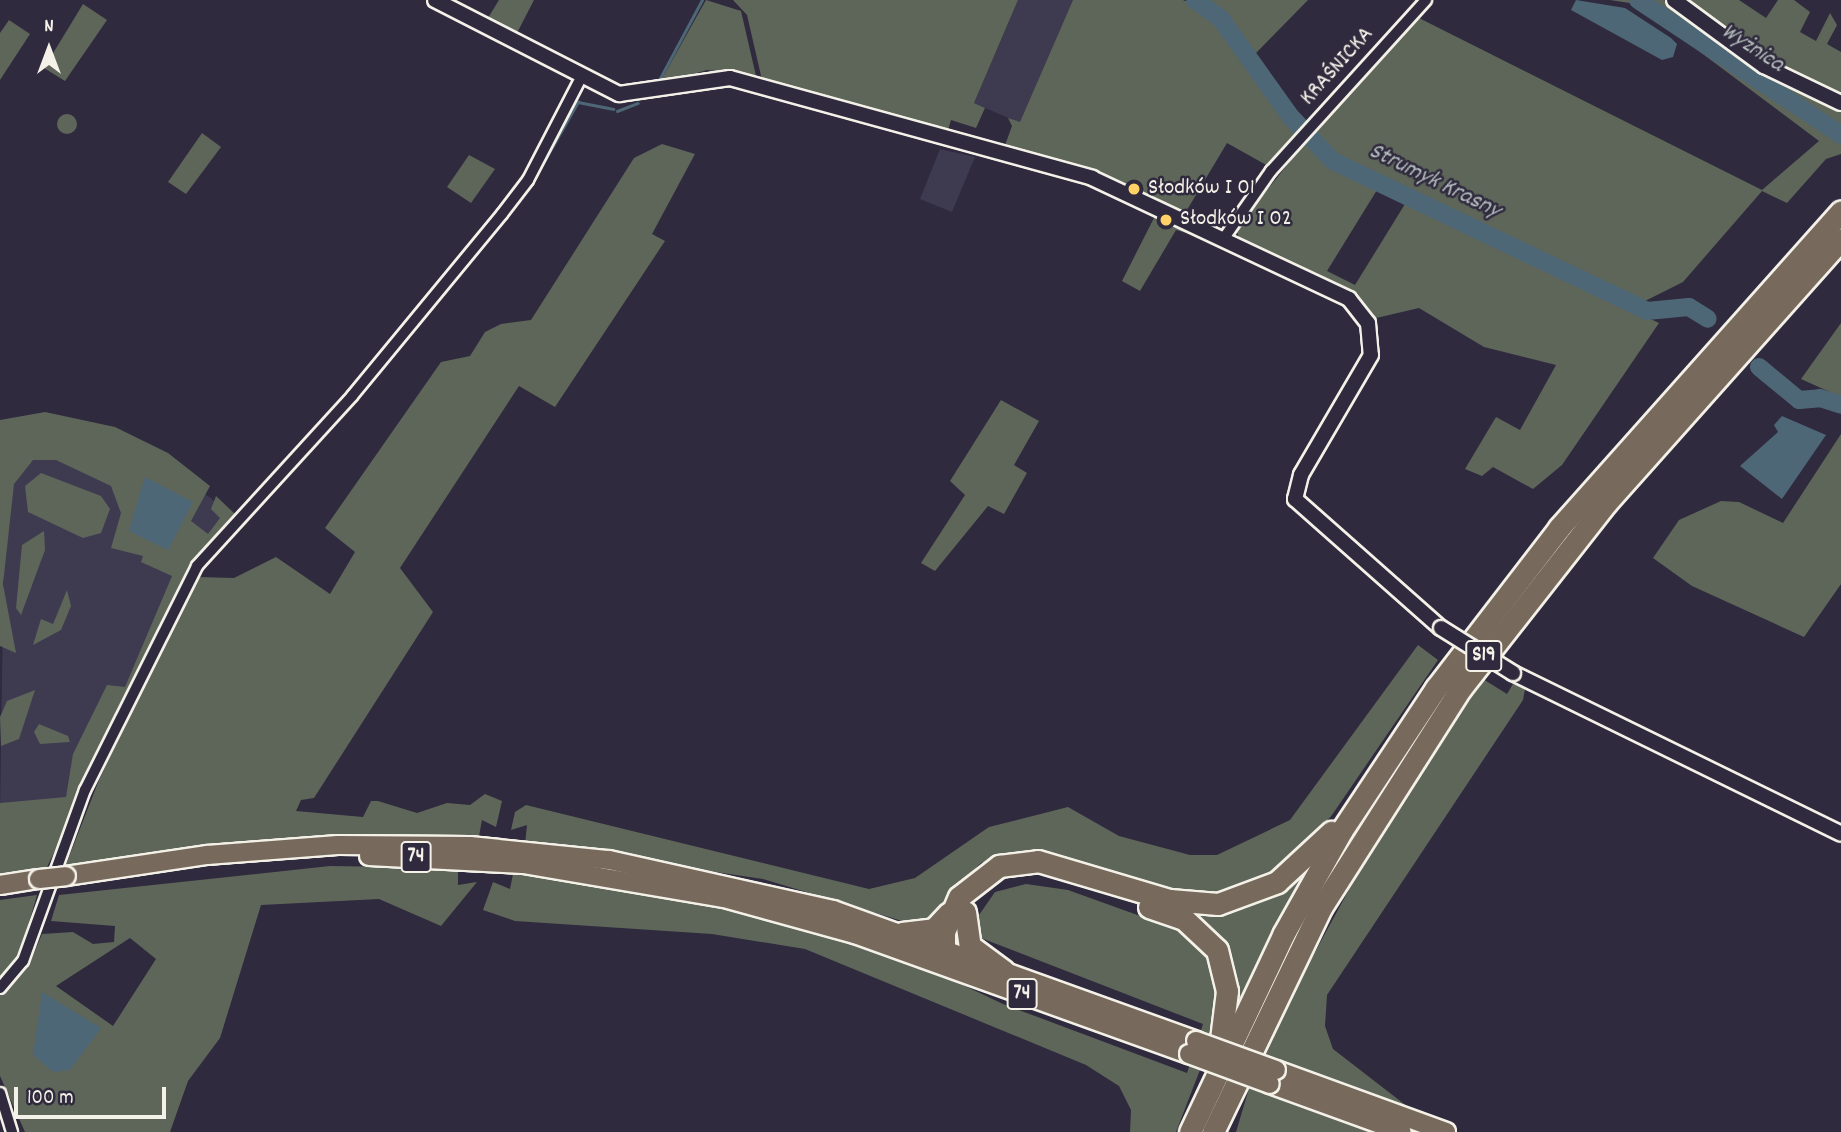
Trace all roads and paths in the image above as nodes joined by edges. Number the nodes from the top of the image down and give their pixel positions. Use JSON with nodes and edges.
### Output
{"nodes":[{"id":1,"x":435,"y":0,"type":"edge"},
{"id":2,"x":1426,"y":0,"type":"edge"},
{"id":3,"x":1674,"y":0,"type":"edge"},
{"id":4,"x":582,"y":76,"type":"junction"},
{"id":5,"x":1841,"y":103,"type":"edge"},
{"id":6,"x":1841,"y":212,"type":"edge"},
{"id":7,"x":1224,"y":238,"type":"junction"},
{"id":8,"x":1841,"y":239,"type":"edge"},
{"id":9,"x":1360,"y":803,"type":"junction"},
{"id":10,"x":1841,"y":834,"type":"edge"},
{"id":11,"x":64,"y":881,"type":"junction"},
{"id":12,"x":38,"y":884,"type":"junction"},
{"id":13,"x":0,"y":885,"type":"edge"},
{"id":14,"x":0,"y":895,"type":"edge"},
{"id":15,"x":959,"y":910,"type":"junction"},
{"id":16,"x":902,"y":933,"type":"junction"},
{"id":17,"x":941,"y":956,"type":"junction"},
{"id":18,"x":1004,"y":971,"type":"junction"},
{"id":19,"x":0,"y":988,"type":"edge"},
{"id":20,"x":1192,"y":1047,"type":"junction"},
{"id":21,"x":1237,"y":1077,"type":"junction"},
{"id":22,"x":1273,"y":1077,"type":"junction"},
{"id":23,"x":0,"y":1093,"type":"edge"},
{"id":24,"x":1207,"y":1094,"type":"junction"},
{"id":25,"x":12,"y":1132,"type":"edge"},
{"id":26,"x":1190,"y":1132,"type":"edge"},
{"id":27,"x":1213,"y":1132,"type":"edge"},
{"id":28,"x":1229,"y":1132,"type":"edge"},
{"id":29,"x":1402,"y":1132,"type":"edge"},
{"id":30,"x":1446,"y":1132,"type":"edge"}],
"edges":[{"from":1,"to":4,"type":"street"},
{"from":2,"to":7,"type":"street","name":"KRAŚNICKA"},
{"from":3,"to":5,"type":"street"},
{"from":4,"to":7,"type":"street"},
{"from":4,"to":19,"type":"street"},
{"from":6,"to":9,"type":"highway","number":"S19"},
{"from":7,"to":10,"type":"street","bridge":true},
{"from":8,"to":21,"type":"highway","number":"S19"},
{"from":9,"to":15,"type":"highway"},
{"from":9,"to":24,"type":"highway","number":"S19"},
{"from":11,"to":12,"type":"main road","number":"74"},
{"from":11,"to":16,"type":"main road","number":"74"},
{"from":11,"to":17,"type":"main road","number":"74"},
{"from":12,"to":13,"type":"main road","number":"74"},
{"from":12,"to":14,"type":"main road","number":"74"},
{"from":15,"to":16,"type":"highway"},
{"from":15,"to":17,"type":"highway"},
{"from":15,"to":18,"type":"highway"},
{"from":15,"to":24,"type":"highway"},
{"from":16,"to":17,"type":"main road","number":"74"},
{"from":17,"to":18,"type":"main road","number":"74"},
{"from":17,"to":20,"type":"main road","number":"74"},
{"from":18,"to":20,"type":"main road","number":"74"},
{"from":20,"to":22,"type":"main road","number":"74","bridge":true},
{"from":21,"to":27,"type":"highway","number":"S19"},
{"from":21,"to":28,"type":"highway"},
{"from":22,"to":29,"type":"main road","number":"74"},
{"from":22,"to":30,"type":"main road","number":"74"},
{"from":23,"to":25,"type":"street"},
{"from":24,"to":26,"type":"highway","number":"S19"}]}
